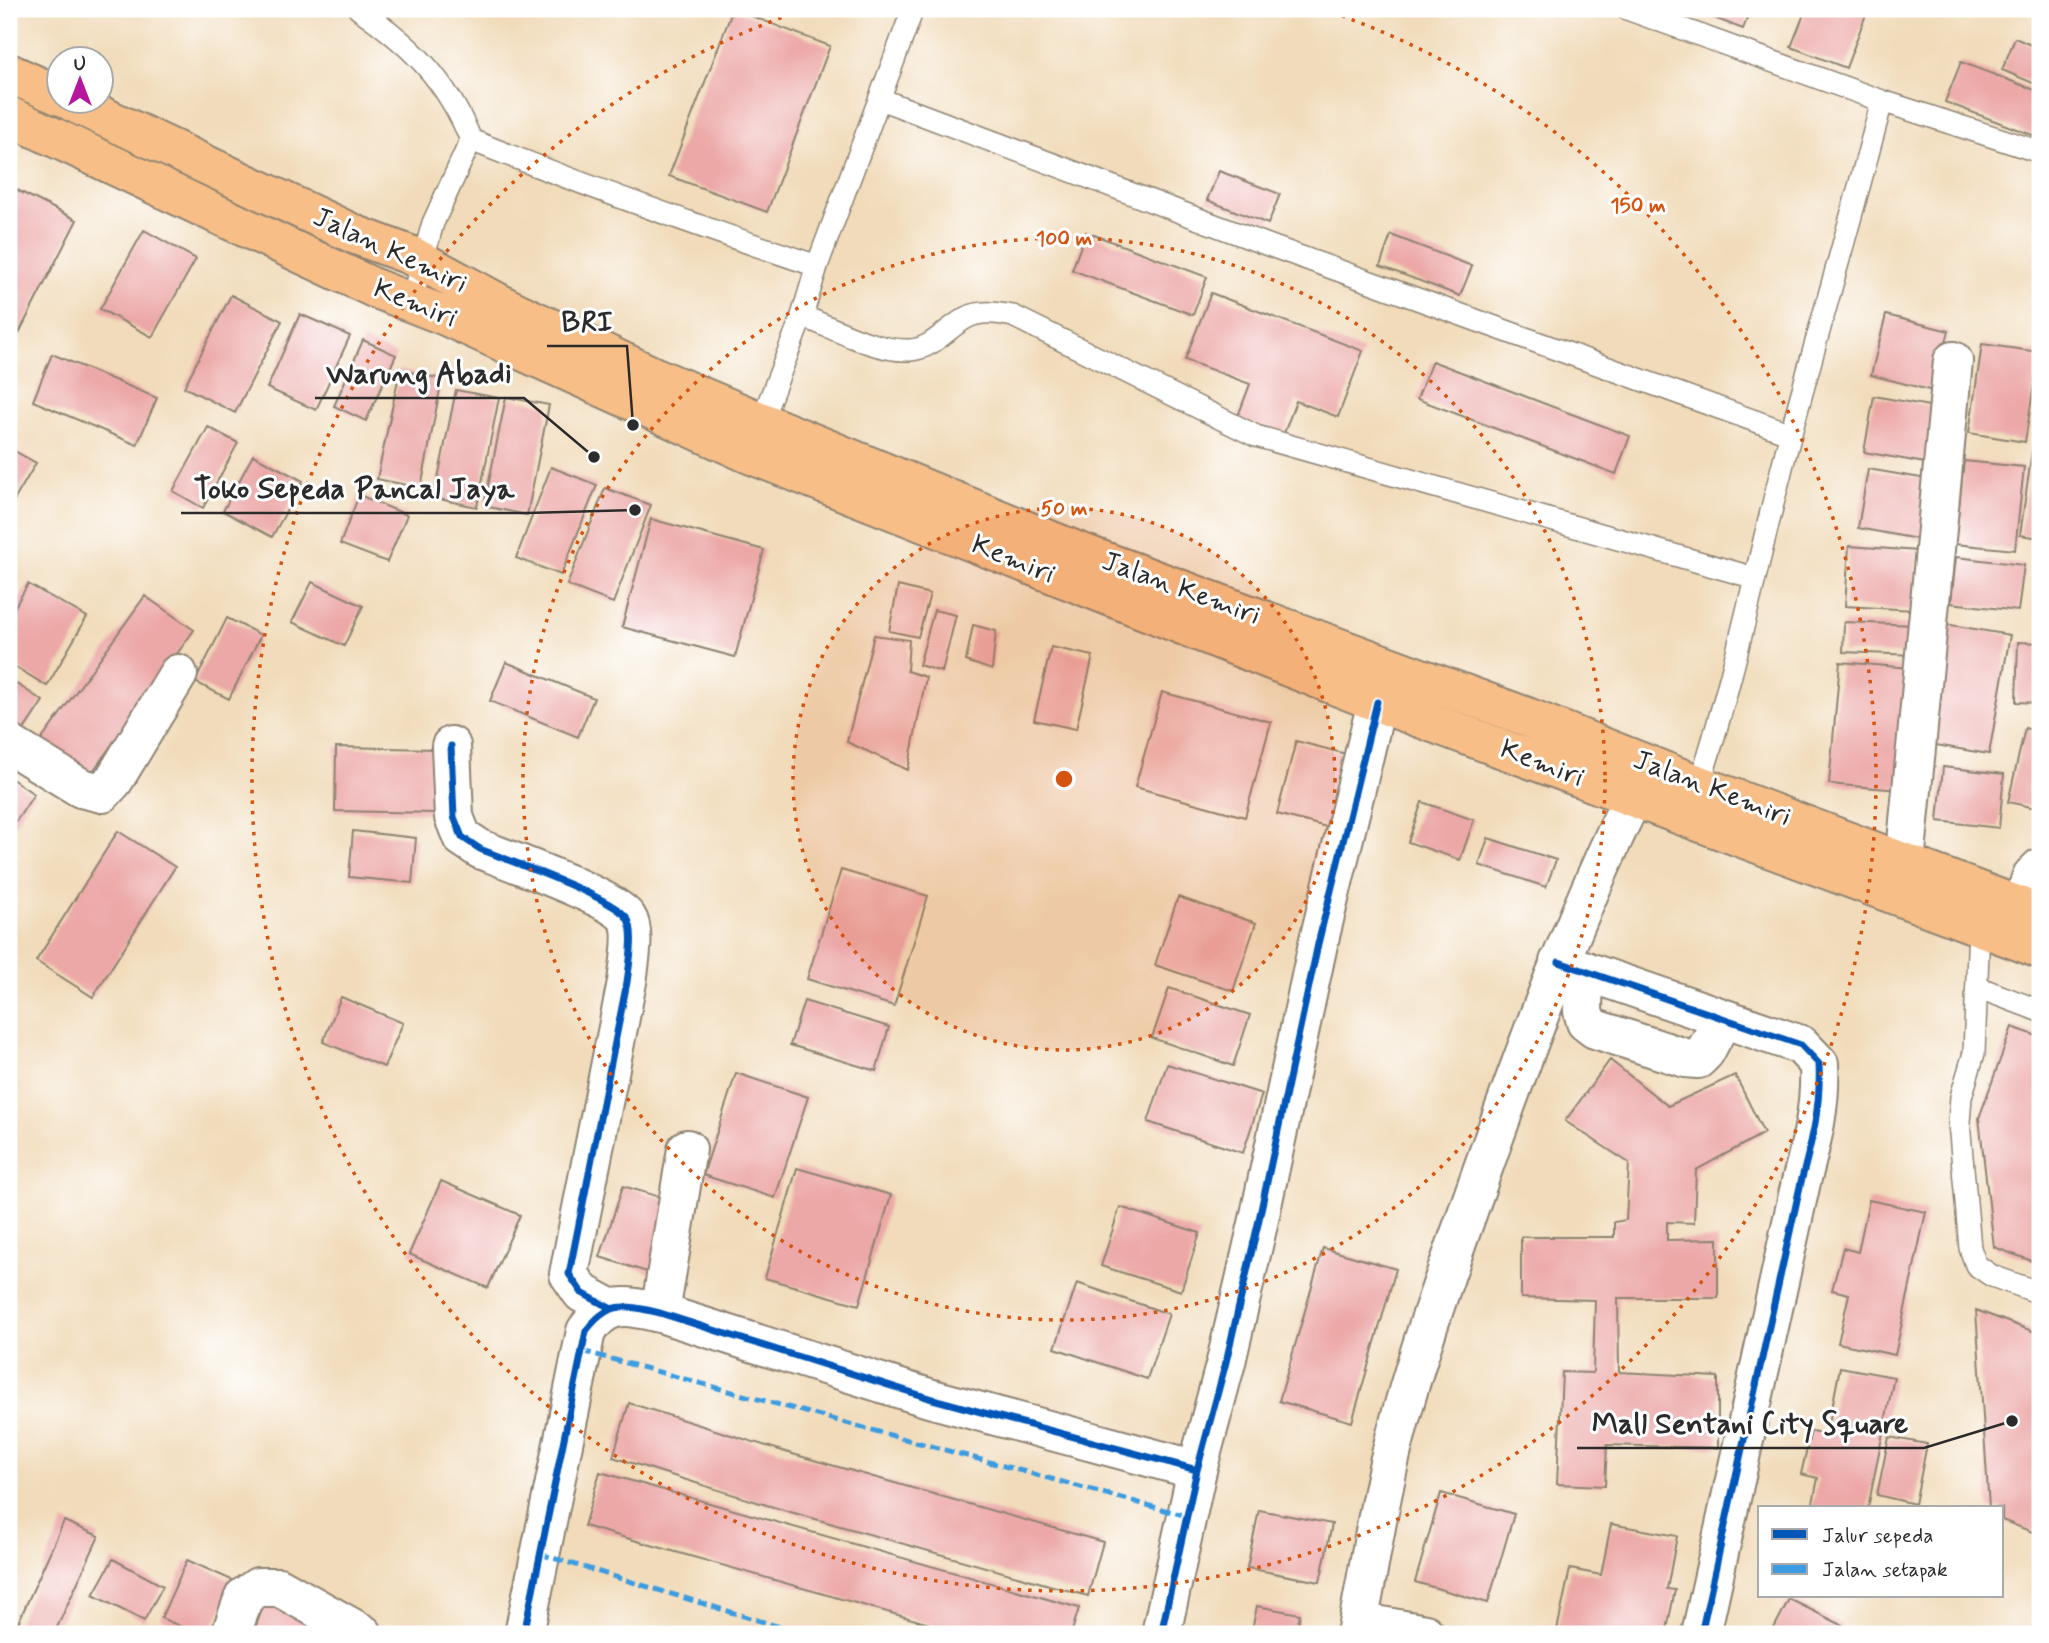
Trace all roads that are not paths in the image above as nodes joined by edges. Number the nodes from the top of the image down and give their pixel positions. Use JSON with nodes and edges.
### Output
{"nodes":[{"id":1,"x":359,"y":9,"type":"edge"},
{"id":2,"x":913,"y":9,"type":"edge"},
{"id":3,"x":1627,"y":9,"type":"edge"},
{"id":4,"x":9,"y":73,"type":"edge"},
{"id":5,"x":46,"y":90,"type":"edge"},
{"id":6,"x":880,"y":99,"type":"junction"},
{"id":7,"x":1882,"y":101,"type":"junction"},
{"id":8,"x":9,"y":116,"type":"edge"},
{"id":9,"x":102,"y":116,"type":"edge"},
{"id":10,"x":471,"y":140,"type":"junction"},
{"id":11,"x":2040,"y":152,"type":"edge"},
{"id":12,"x":422,"y":261,"type":"junction"},
{"id":13,"x":817,"y":266,"type":"junction"},
{"id":14,"x":411,"y":302,"type":"junction"},
{"id":15,"x":802,"y":316,"type":"junction"},
{"id":16,"x":1953,"y":361,"type":"dead end"},
{"id":17,"x":1791,"y":434,"type":"junction"},
{"id":18,"x":755,"y":438,"type":"junction"},
{"id":19,"x":1755,"y":578,"type":"junction"},
{"id":20,"x":178,"y":674,"type":"dead end"},
{"id":21,"x":1377,"y":702,"type":"junction"},
{"id":22,"x":9,"y":744,"type":"edge"},
{"id":23,"x":451,"y":746,"type":"dead end"},
{"id":24,"x":1640,"y":782,"type":"junction"},
{"id":25,"x":1693,"y":801,"type":"junction"},
{"id":26,"x":1905,"y":863,"type":"junction"},
{"id":27,"x":2040,"y":868,"type":"edge"},
{"id":28,"x":2031,"y":911,"type":"edge"},
{"id":29,"x":1979,"y":927,"type":"junction"},
{"id":30,"x":2040,"y":950,"type":"edge"},
{"id":31,"x":1571,"y":966,"type":"junction"},
{"id":32,"x":1977,"y":987,"type":"junction"},
{"id":33,"x":2040,"y":1010,"type":"edge"},
{"id":34,"x":1721,"y":1020,"type":"junction"},
{"id":35,"x":687,"y":1149,"type":"dead end"},
{"id":36,"x":2040,"y":1293,"type":"edge"},
{"id":37,"x":612,"y":1308,"type":"junction"},
{"id":38,"x":660,"y":1313,"type":"junction"},
{"id":39,"x":1197,"y":1470,"type":"junction"},
{"id":40,"x":1357,"y":1628,"type":"edge"},
{"id":41,"x":231,"y":1634,"type":"edge"},
{"id":42,"x":363,"y":1634,"type":"edge"},
{"id":43,"x":524,"y":1634,"type":"edge"},
{"id":44,"x":1161,"y":1634,"type":"edge"},
{"id":45,"x":1425,"y":1634,"type":"edge"},
{"id":46,"x":1701,"y":1634,"type":"edge"}],
"edges":[{"from":1,"to":10,"type":"lane"},
{"from":2,"to":6,"type":"lane"},
{"from":3,"to":7,"type":"lane"},
{"from":4,"to":5,"type":"highway"},
{"from":6,"to":13,"type":"lane"},
{"from":6,"to":17,"type":"lane"},
{"from":7,"to":11,"type":"lane"},
{"from":7,"to":17,"type":"lane"},
{"from":8,"to":14,"type":"highway","name":"Kemiri"},
{"from":9,"to":12,"type":"highway","name":"Jalan Kemiri"},
{"from":10,"to":12,"type":"lane"},
{"from":10,"to":13,"type":"lane"},
{"from":12,"to":14,"type":"lane"},
{"from":12,"to":18,"type":"highway","name":"Jalan Kemiri"},
{"from":13,"to":15,"type":"lane"},
{"from":14,"to":18,"type":"highway","name":"Kemiri"},
{"from":15,"to":18,"type":"lane"},
{"from":15,"to":19,"type":"lane"},
{"from":16,"to":26,"type":"street"},
{"from":17,"to":19,"type":"lane"},
{"from":18,"to":21,"type":"highway","name":"Kemiri"},
{"from":18,"to":24,"type":"highway","name":"Jalan Kemiri"},
{"from":19,"to":25,"type":"lane"},
{"from":20,"to":22,"type":"street"},
{"from":21,"to":24,"type":"highway","name":"Kemiri"},
{"from":21,"to":39,"type":"street"},
{"from":23,"to":37,"type":"street"},
{"from":24,"to":25,"type":"highway","name":"Jalan Kemiri"},
{"from":24,"to":31,"type":"street"},
{"from":25,"to":26,"type":"highway","name":"Jalan Kemiri"},
{"from":25,"to":29,"type":"highway"},
{"from":26,"to":28,"type":"highway","name":"Jalan Kemiri"},
{"from":27,"to":28,"type":"street"},
{"from":29,"to":30,"type":"highway"},
{"from":29,"to":32,"type":"lane"},
{"from":31,"to":34,"type":"street"},
{"from":31,"to":34,"type":"street"},
{"from":31,"to":40,"type":"street"},
{"from":32,"to":33,"type":"lane"},
{"from":32,"to":36,"type":"lane"},
{"from":34,"to":46,"type":"street"},
{"from":35,"to":38,"type":"street"},
{"from":37,"to":38,"type":"street"},
{"from":37,"to":43,"type":"street"},
{"from":38,"to":39,"type":"street"},
{"from":39,"to":44,"type":"street"},
{"from":40,"to":45,"type":"street"},
{"from":41,"to":42,"type":"street"}]}
